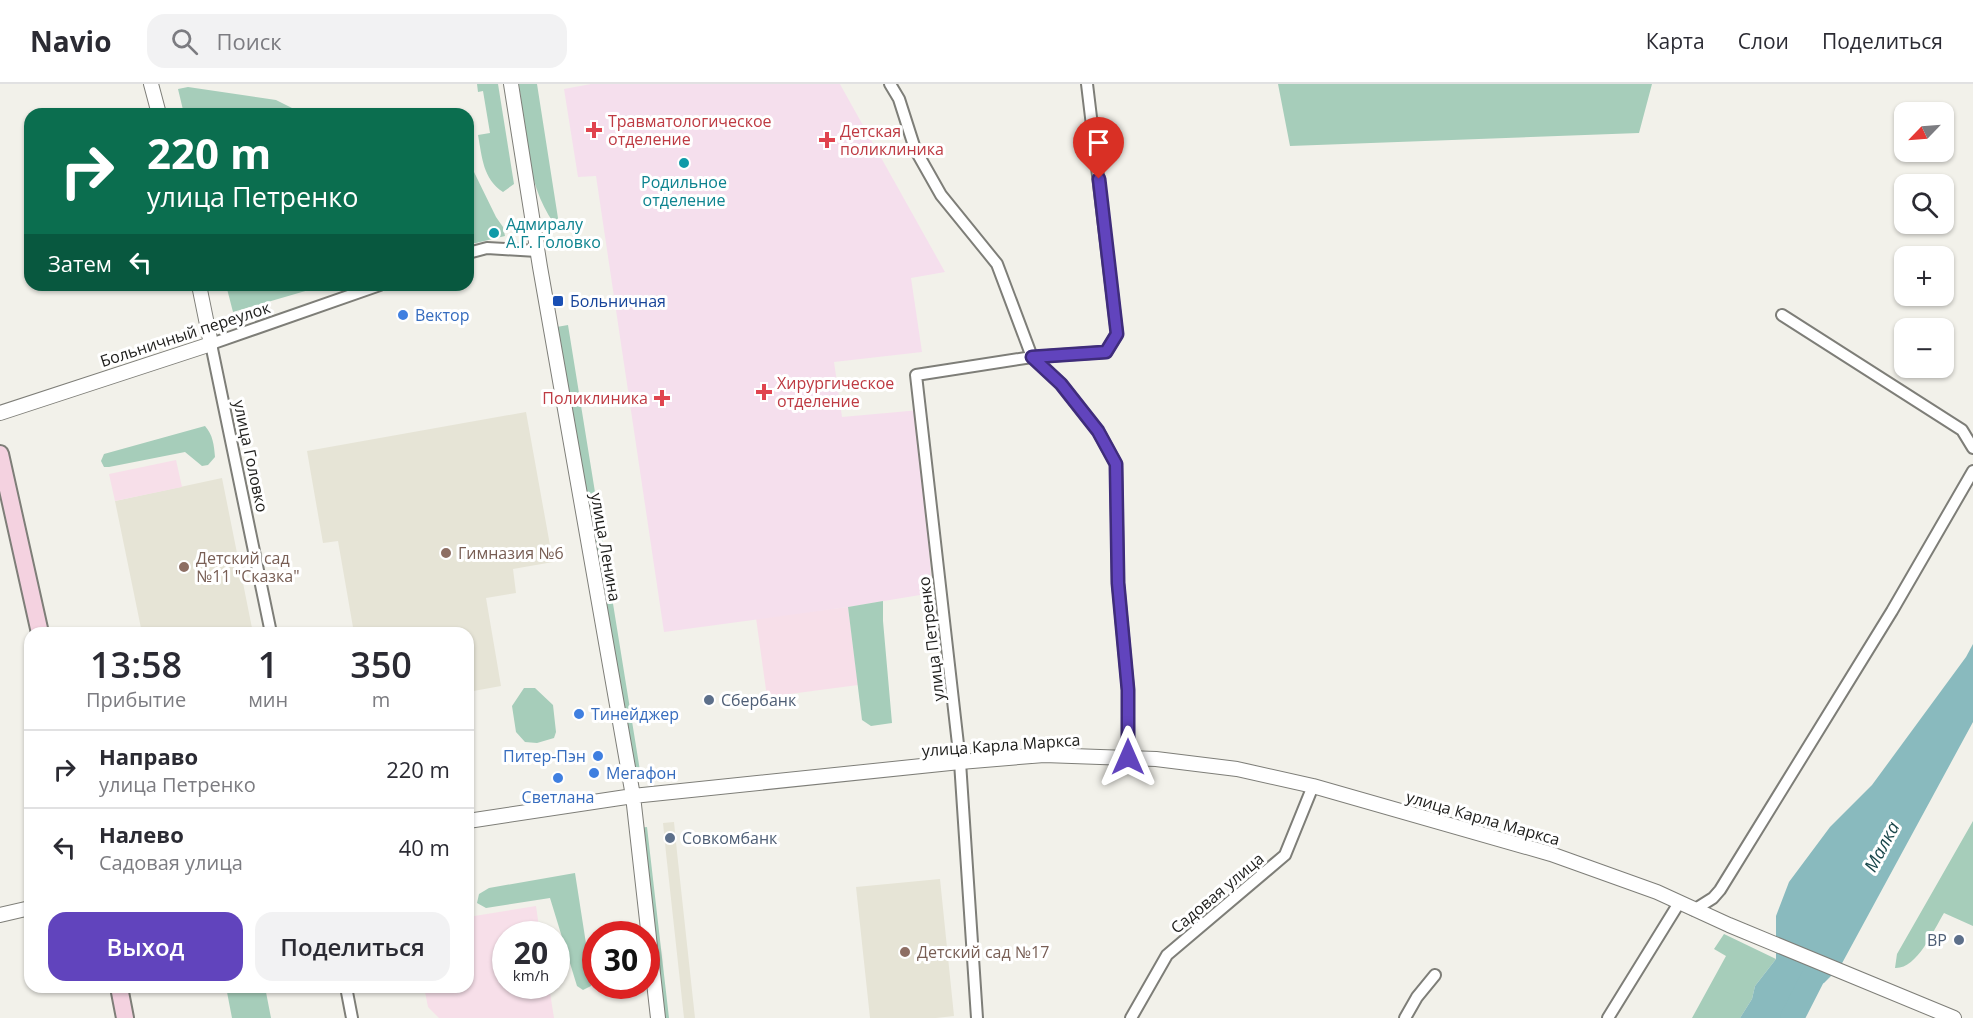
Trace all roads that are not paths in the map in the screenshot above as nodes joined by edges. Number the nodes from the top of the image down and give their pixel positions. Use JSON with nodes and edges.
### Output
{"nodes":[{"id":1,"x":152,"y":84,"type":"edge"},
{"id":2,"x":511,"y":84,"type":"edge"},
{"id":3,"x":890,"y":84,"type":"edge"},
{"id":4,"x":1087,"y":84,"type":"edge"},
{"id":5,"x":158,"y":108,"type":"edge"},
{"id":6,"x":474,"y":251,"type":"edge"},
{"id":7,"x":537,"y":251,"type":"junction"},
{"id":8,"x":200,"y":291,"type":"edge"},
{"id":9,"x":363,"y":291,"type":"edge"},
{"id":10,"x":1782,"y":315,"type":"dead end"},
{"id":11,"x":211,"y":344,"type":"junction"},
{"id":12,"x":1032,"y":357,"type":"junction"},
{"id":13,"x":0,"y":412,"type":"edge"},
{"id":14,"x":1973,"y":448,"type":"edge"},
{"id":15,"x":0,"y":454,"type":"edge"},
{"id":16,"x":1973,"y":471,"type":"edge"},
{"id":17,"x":39,"y":627,"type":"edge"},
{"id":18,"x":270,"y":627,"type":"edge"},
{"id":19,"x":1128,"y":757,"type":"junction"},
{"id":20,"x":960,"y":762,"type":"junction"},
{"id":21,"x":1313,"y":786,"type":"junction"},
{"id":22,"x":633,"y":796,"type":"junction"},
{"id":23,"x":474,"y":820,"type":"edge"},
{"id":24,"x":1679,"y":903,"type":"junction"},
{"id":25,"x":24,"y":909,"type":"edge"},
{"id":26,"x":1694,"y":910,"type":"junction"},
{"id":27,"x":0,"y":915,"type":"edge"},
{"id":28,"x":1435,"y":975,"type":"dead end"},
{"id":29,"x":120,"y":993,"type":"edge"},
{"id":30,"x":347,"y":993,"type":"edge"},
{"id":31,"x":125,"y":1018,"type":"edge"},
{"id":32,"x":352,"y":1018,"type":"edge"},
{"id":33,"x":658,"y":1018,"type":"edge"},
{"id":34,"x":977,"y":1018,"type":"edge"},
{"id":35,"x":1131,"y":1018,"type":"edge"},
{"id":36,"x":1405,"y":1018,"type":"edge"},
{"id":37,"x":1608,"y":1018,"type":"edge"},
{"id":38,"x":1954,"y":1018,"type":"edge"}],
"edges":[{"from":1,"to":5,"type":"street"},
{"from":2,"to":7,"type":"street","name":"улица Ленина"},
{"from":3,"to":12,"type":"street"},
{"from":4,"to":12,"type":"street","name":"улица Петренко"},
{"from":6,"to":7,"type":"street"},
{"from":7,"to":22,"type":"street","name":"улица Ленина"},
{"from":8,"to":11,"type":"street","name":"улица Головко"},
{"from":9,"to":11,"type":"street","name":"Больничный переулок"},
{"from":10,"to":14,"type":"street"},
{"from":11,"to":13,"type":"street","name":"Больничный переулок"},
{"from":11,"to":18,"type":"street","name":"улица Головко"},
{"from":12,"to":19,"type":"street"},
{"from":12,"to":20,"type":"street","name":"улица Петренко"},
{"from":15,"to":17,"type":"main road"},
{"from":16,"to":26,"type":"street"},
{"from":19,"to":20,"type":"street","name":"улица Карла Маркса"},
{"from":19,"to":21,"type":"street","name":"улица Карла Маркса"},
{"from":20,"to":22,"type":"street","name":"улица Карла Маркса"},
{"from":20,"to":34,"type":"street","name":"улица Петренко"},
{"from":21,"to":24,"type":"street","name":"улица Карла Маркса"},
{"from":21,"to":35,"type":"street","name":"Садовая улица"},
{"from":22,"to":23,"type":"street","name":"улица Карла Маркса"},
{"from":22,"to":33,"type":"street","name":"улица Ленина"},
{"from":24,"to":26,"type":"street","name":"улица Карла Маркса"},
{"from":24,"to":37,"type":"street"},
{"from":25,"to":27,"type":"street"},
{"from":26,"to":38,"type":"street","name":"улица Карла Маркса"},
{"from":28,"to":36,"type":"street"},
{"from":29,"to":31,"type":"main road"},
{"from":30,"to":32,"type":"street"}]}
